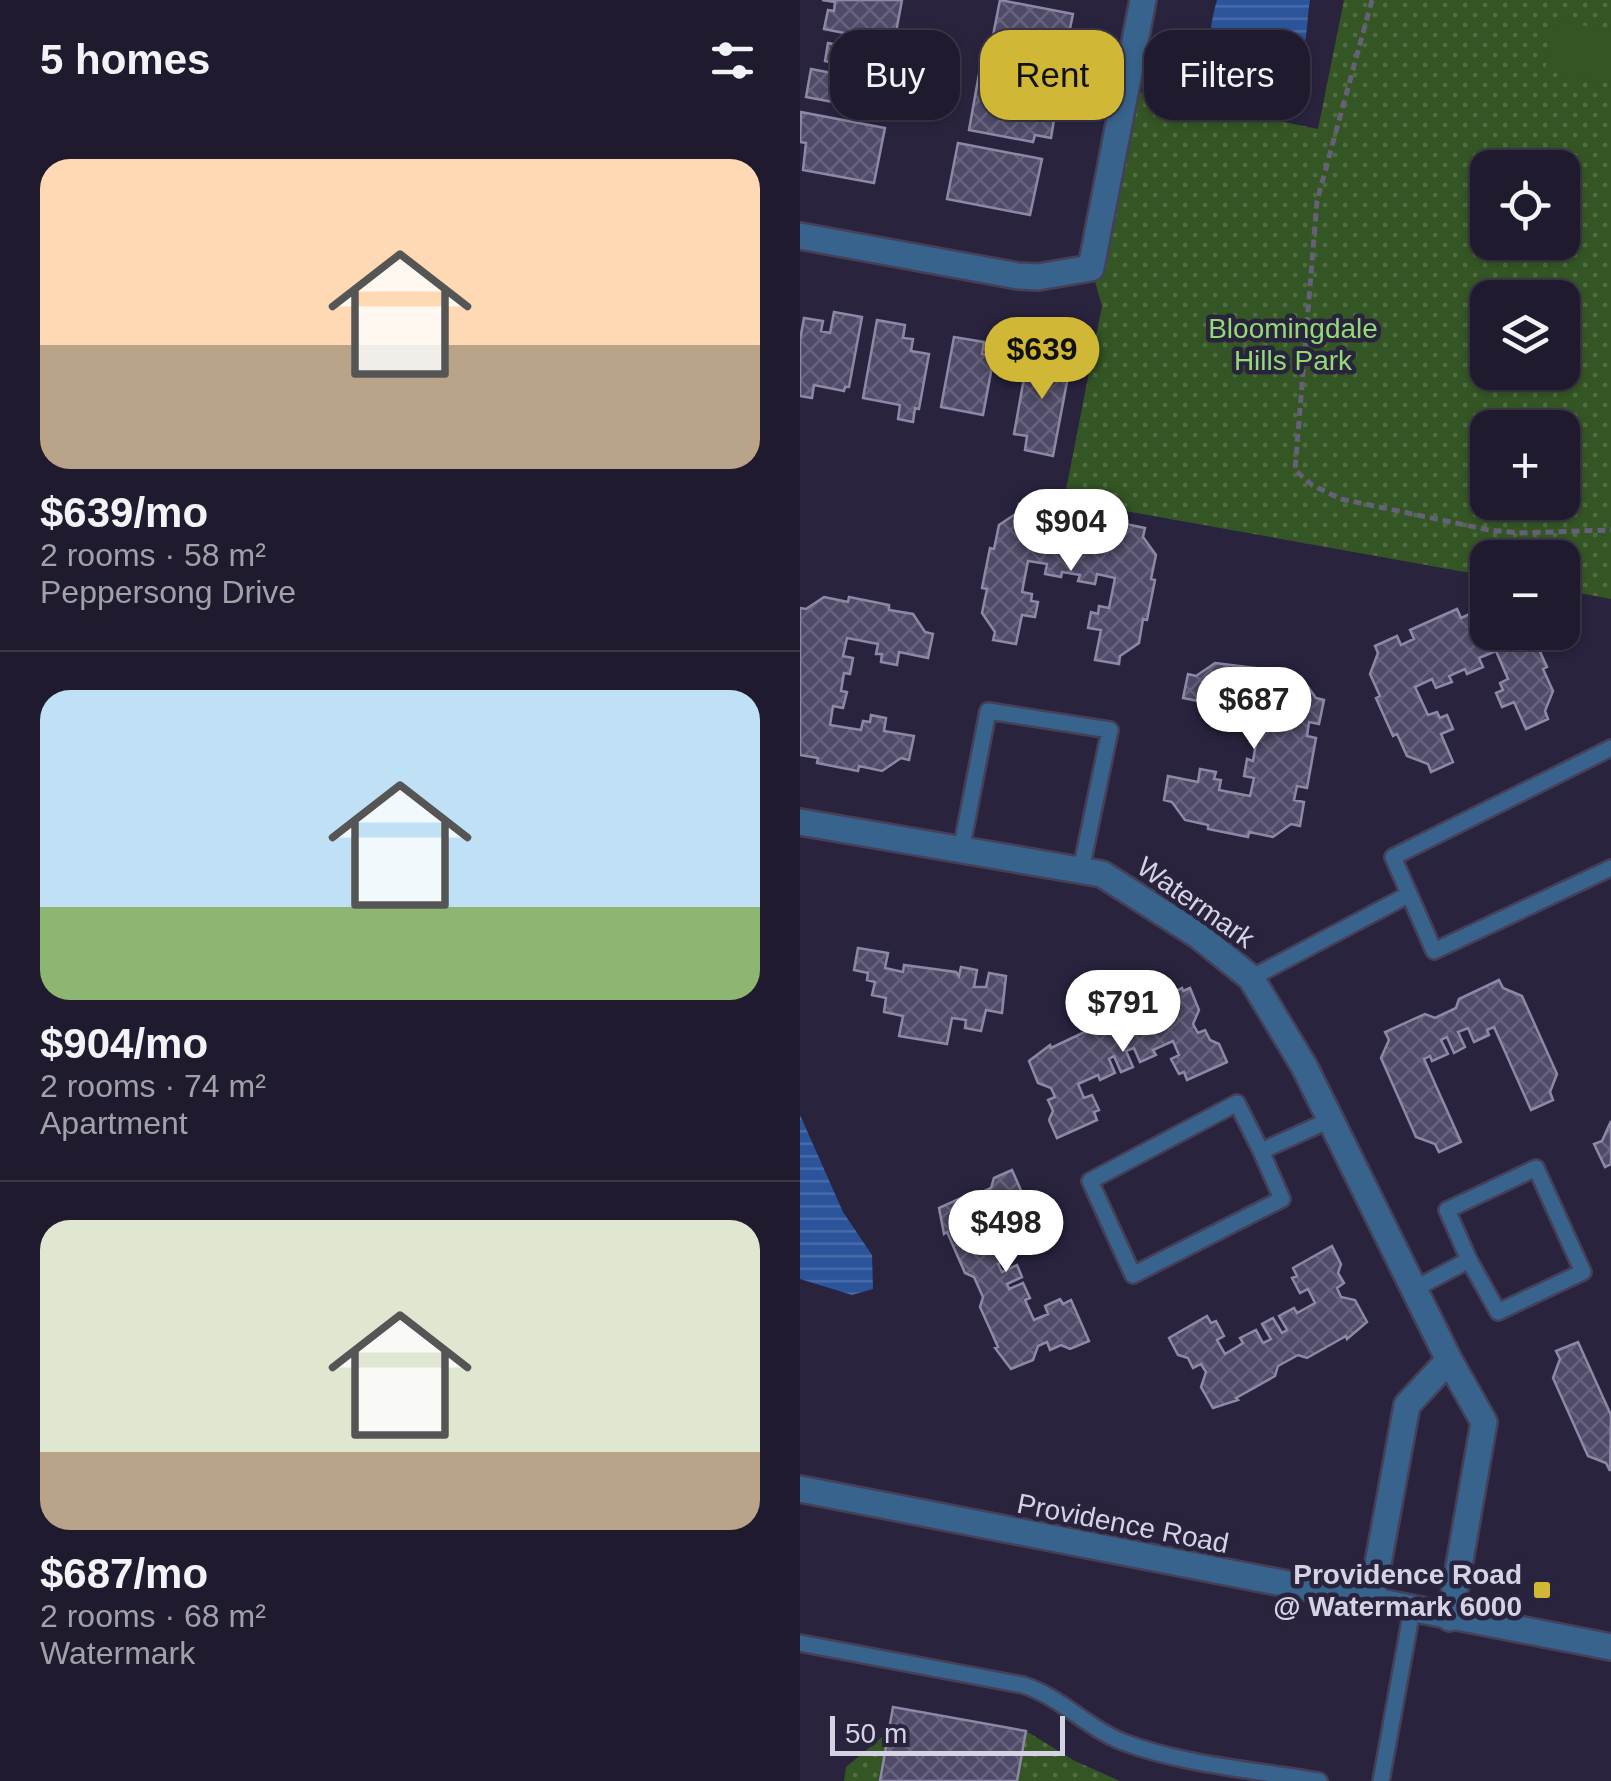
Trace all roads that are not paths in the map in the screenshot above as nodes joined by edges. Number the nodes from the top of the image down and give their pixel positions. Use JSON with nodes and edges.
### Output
{"nodes":[{"id":1,"x":1142,"y":0,"type":"edge"},
{"id":2,"x":800,"y":236,"type":"edge"},
{"id":3,"x":1611,"y":748,"type":"edge"},
{"id":4,"x":800,"y":822,"type":"edge"},
{"id":5,"x":960,"y":851,"type":"junction"},
{"id":6,"x":1611,"y":868,"type":"edge"},
{"id":7,"x":1081,"y":870,"type":"junction"},
{"id":8,"x":1408,"y":894,"type":"junction"},
{"id":9,"x":1251,"y":978,"type":"junction"},
{"id":10,"x":1332,"y":1119,"type":"junction"},
{"id":11,"x":1261,"y":1151,"type":"junction"},
{"id":12,"x":1469,"y":1260,"type":"junction"},
{"id":13,"x":1414,"y":1289,"type":"junction"},
{"id":14,"x":1449,"y":1360,"type":"junction"},
{"id":15,"x":800,"y":1490,"type":"edge"},
{"id":16,"x":1371,"y":1602,"type":"junction"},
{"id":17,"x":1412,"y":1610,"type":"junction"},
{"id":18,"x":1450,"y":1618,"type":"junction"},
{"id":19,"x":800,"y":1643,"type":"edge"},
{"id":20,"x":1611,"y":1648,"type":"edge"},
{"id":21,"x":1319,"y":1781,"type":"edge"},
{"id":22,"x":1381,"y":1781,"type":"edge"}],
"edges":[{"from":1,"to":2,"type":"street"},
{"from":3,"to":8,"type":"lane"},
{"from":4,"to":5,"type":"street","name":"Watermark"},
{"from":5,"to":7,"type":"street","name":"Watermark"},
{"from":5,"to":7,"type":"lane"},
{"from":6,"to":8,"type":"lane"},
{"from":7,"to":9,"type":"street","name":"Watermark"},
{"from":8,"to":9,"type":"lane"},
{"from":9,"to":10,"type":"street","name":"Watermark"},
{"from":10,"to":11,"type":"lane"},
{"from":10,"to":13,"type":"street","name":"Watermark"},
{"from":11,"to":11,"type":"lane"},
{"from":12,"to":12,"type":"lane"},
{"from":12,"to":13,"type":"lane"},
{"from":13,"to":14,"type":"street","name":"Watermark"},
{"from":14,"to":16,"type":"street"},
{"from":14,"to":18,"type":"street","name":"Watermark"},
{"from":15,"to":16,"type":"street","name":"Providence Road"},
{"from":16,"to":17,"type":"street","name":"Providence Road"},
{"from":17,"to":18,"type":"street","name":"Providence Road"},
{"from":17,"to":22,"type":"lane"},
{"from":18,"to":20,"type":"street","name":"Providence Road"},
{"from":19,"to":21,"type":"lane"}]}
